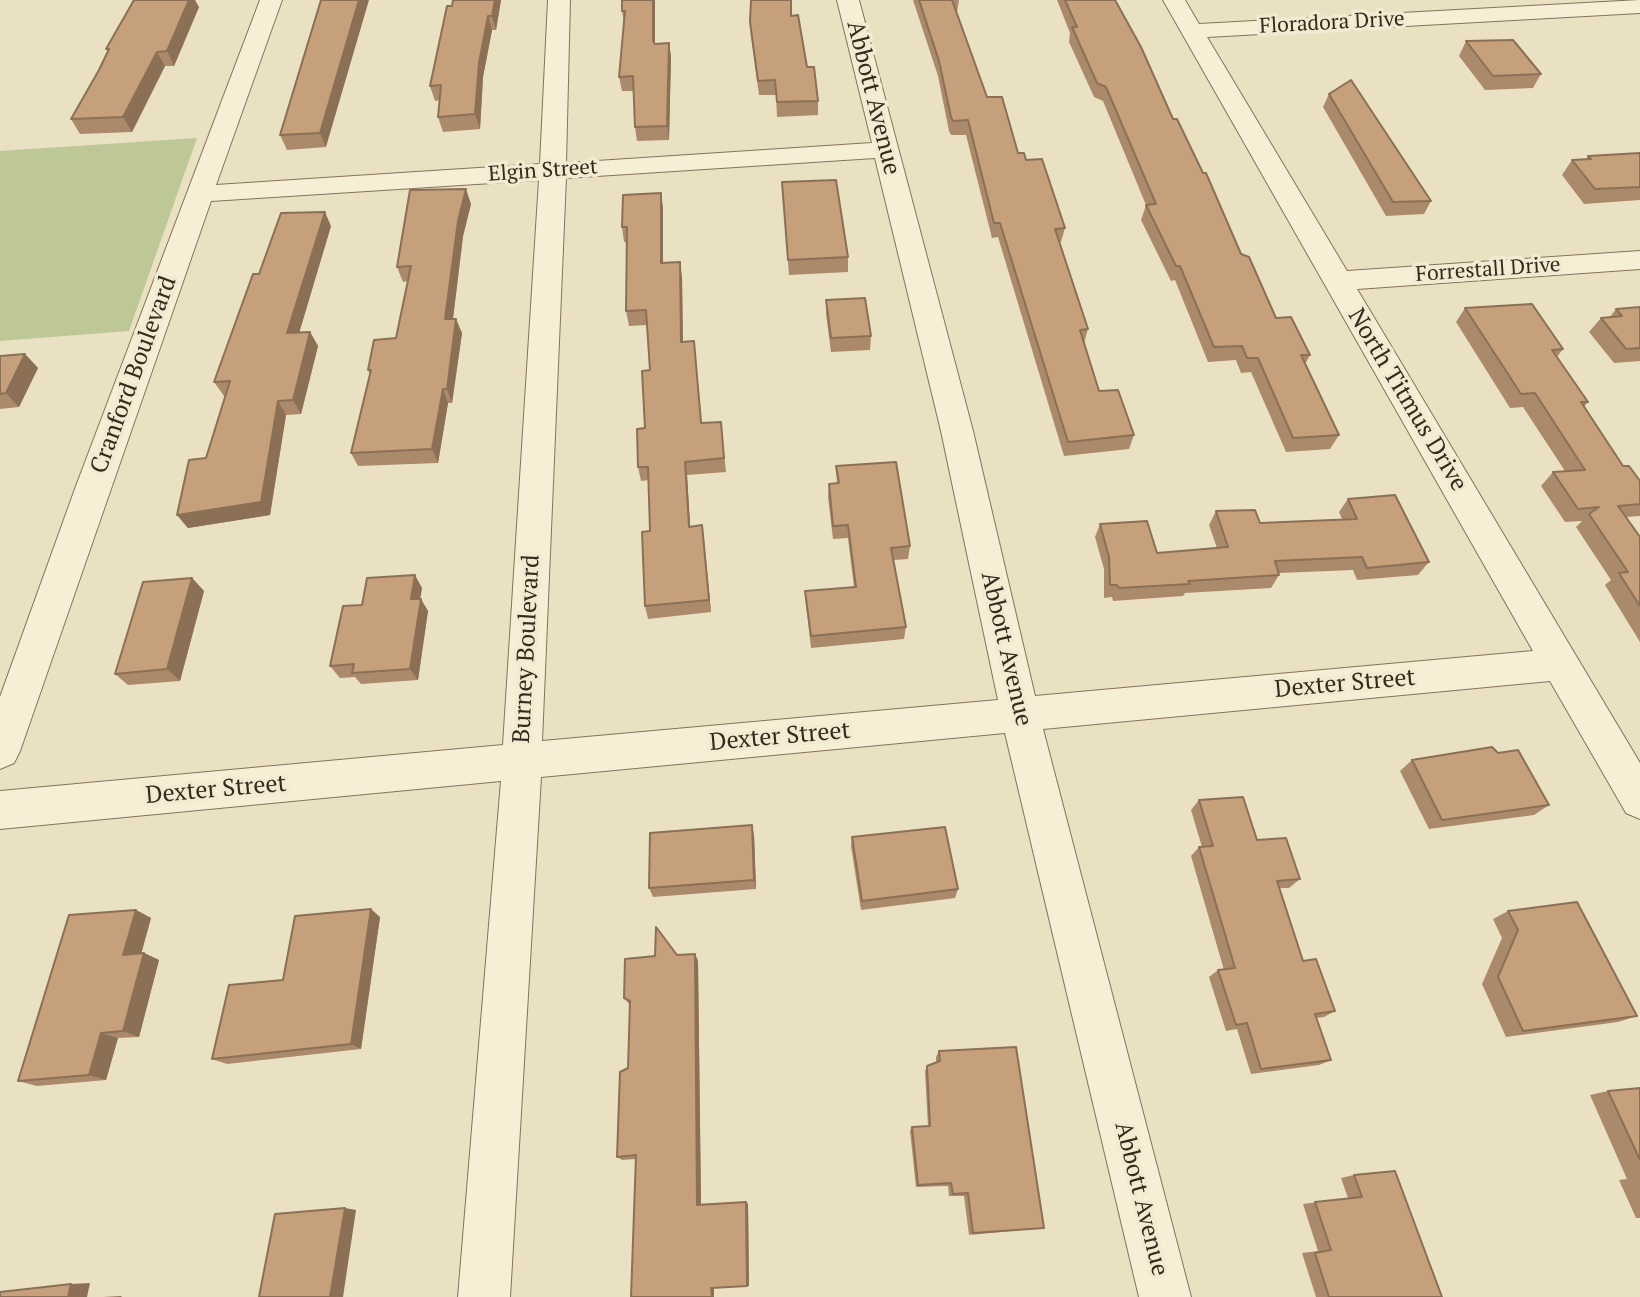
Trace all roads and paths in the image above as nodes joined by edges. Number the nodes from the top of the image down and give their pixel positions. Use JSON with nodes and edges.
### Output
{"nodes":[{"id":1,"x":271,"y":0,"type":"edge"},
{"id":2,"x":559,"y":0,"type":"edge"},
{"id":3,"x":848,"y":0,"type":"edge"},
{"id":4,"x":1174,"y":0,"type":"edge"},
{"id":5,"x":1640,"y":6,"type":"edge"},
{"id":6,"x":1191,"y":31,"type":"junction"},
{"id":7,"x":884,"y":150,"type":"junction"},
{"id":8,"x":553,"y":170,"type":"junction"},
{"id":9,"x":201,"y":194,"type":"junction"},
{"id":10,"x":1640,"y":260,"type":"edge"},
{"id":11,"x":1336,"y":281,"type":"junction"},
{"id":12,"x":1560,"y":664,"type":"junction"},
{"id":13,"x":1020,"y":715,"type":"junction"},
{"id":14,"x":0,"y":751,"type":"edge"},
{"id":15,"x":522,"y":760,"type":"junction"},
{"id":16,"x":1640,"y":800,"type":"edge"},
{"id":17,"x":0,"y":810,"type":"edge"},
{"id":18,"x":484,"y":1297,"type":"edge"},
{"id":19,"x":1165,"y":1297,"type":"edge"}],
"edges":[{"from":1,"to":9,"type":"street","name":"Cranford Boulevard"},
{"from":2,"to":8,"type":"street","name":"Burney Boulevard"},
{"from":3,"to":7,"type":"street","name":"Abbott Avenue"},
{"from":4,"to":6,"type":"street","name":"North Titmus Drive"},
{"from":5,"to":6,"type":"street","name":"Floradora Drive"},
{"from":6,"to":11,"type":"street","name":"North Titmus Drive"},
{"from":7,"to":8,"type":"street","name":"Elgin Street"},
{"from":7,"to":13,"type":"street","name":"Abbott Avenue"},
{"from":8,"to":9,"type":"street","name":"Elgin Street"},
{"from":8,"to":15,"type":"street","name":"Burney Boulevard"},
{"from":9,"to":14,"type":"street","name":"Cranford Boulevard"},
{"from":10,"to":11,"type":"street","name":"Forrestall Drive"},
{"from":11,"to":12,"type":"street","name":"North Titmus Drive"},
{"from":12,"to":13,"type":"street","name":"Dexter Street"},
{"from":12,"to":16,"type":"street","name":"North Titmus Drive"},
{"from":13,"to":15,"type":"street","name":"Dexter Street"},
{"from":13,"to":19,"type":"street","name":"Abbott Avenue"},
{"from":15,"to":17,"type":"street","name":"Dexter Street"},
{"from":15,"to":18,"type":"street","name":"Burney Boulevard"}]}
